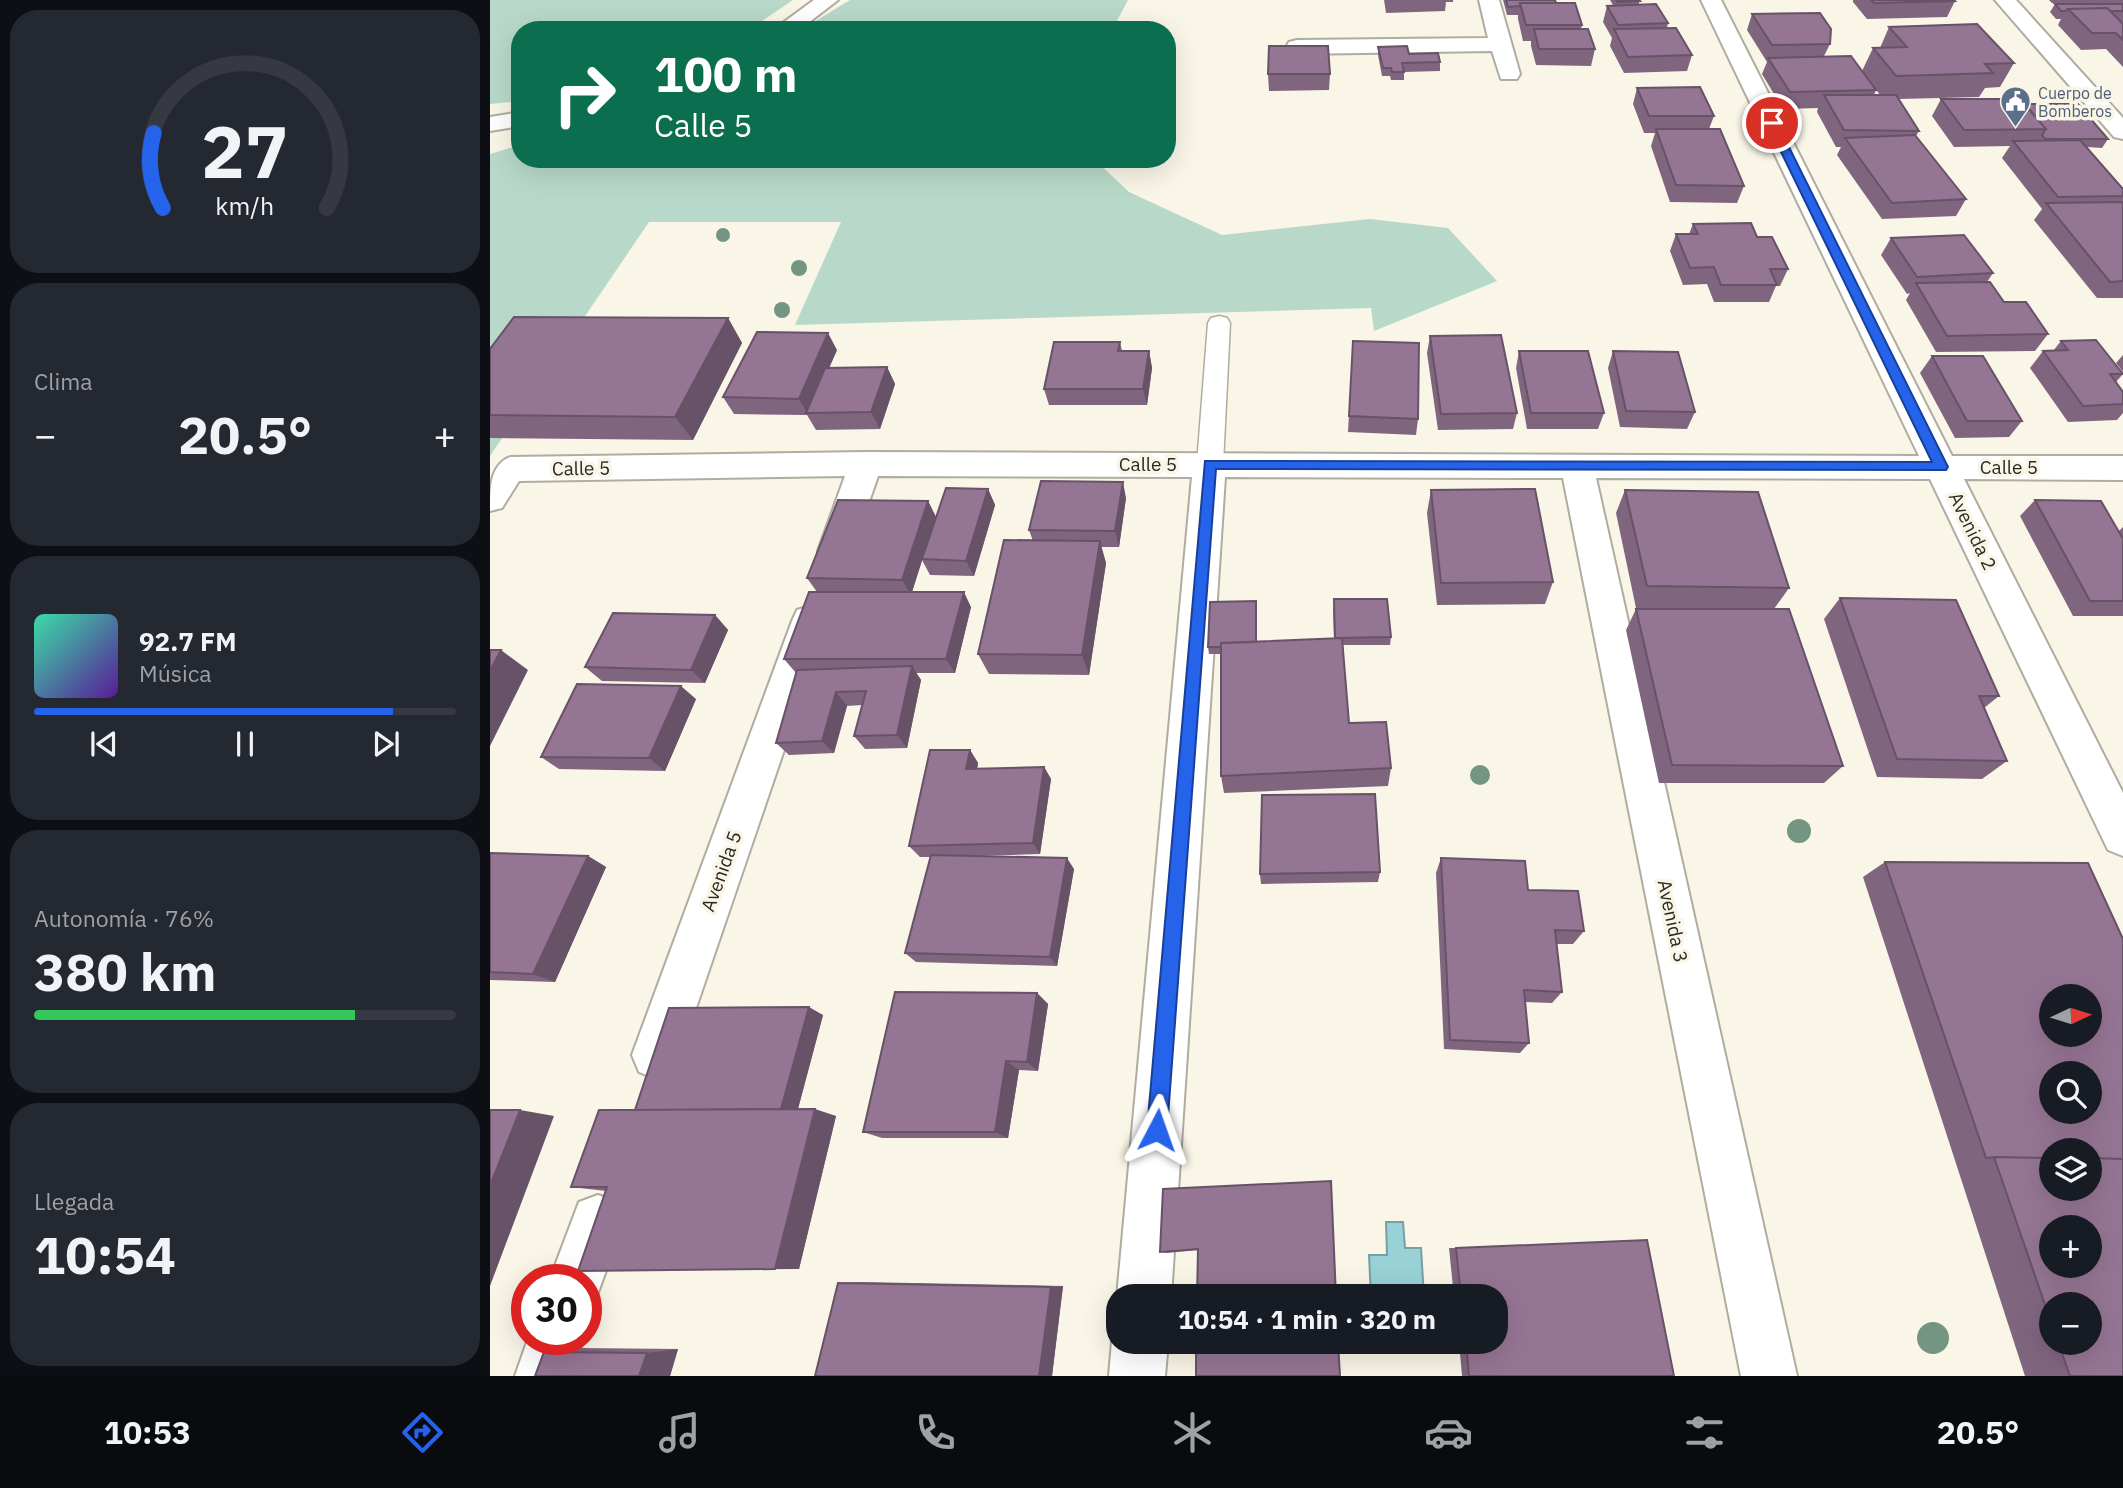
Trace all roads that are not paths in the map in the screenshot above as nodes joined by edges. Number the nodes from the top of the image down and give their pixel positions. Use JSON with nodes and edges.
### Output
{"nodes":[{"id":1,"x":828,"y":0,"type":"edge"},
{"id":2,"x":1489,"y":0,"type":"edge"},
{"id":3,"x":1711,"y":0,"type":"edge"},
{"id":4,"x":2004,"y":0,"type":"edge"},
{"id":5,"x":797,"y":21,"type":"edge"},
{"id":6,"x":1500,"y":44,"type":"junction"},
{"id":7,"x":1297,"y":47,"type":"edge"},
{"id":8,"x":1508,"y":74,"type":"dead end"},
{"id":9,"x":511,"y":120,"type":"edge"},
{"id":10,"x":490,"y":124,"type":"edge"},
{"id":11,"x":2123,"y":132,"type":"edge"},
{"id":12,"x":1219,"y":323,"type":"dead end"},
{"id":13,"x":866,"y":464,"type":"junction"},
{"id":14,"x":1210,"y":464,"type":"junction"},
{"id":15,"x":1577,"y":466,"type":"junction"},
{"id":16,"x":1941,"y":467,"type":"junction"},
{"id":17,"x":2123,"y":468,"type":"edge"},
{"id":18,"x":490,"y":499,"type":"edge"},
{"id":19,"x":2123,"y":836,"type":"edge"},
{"id":20,"x":642,"y":1095,"type":"edge"},
{"id":21,"x":610,"y":1187,"type":"edge"},
{"id":22,"x":582,"y":1264,"type":"edge"},
{"id":23,"x":1145,"y":1284,"type":"edge"},
{"id":24,"x":1139,"y":1354,"type":"edge"},
{"id":25,"x":550,"y":1355,"type":"edge"},
{"id":26,"x":542,"y":1376,"type":"edge"},
{"id":27,"x":1137,"y":1376,"type":"edge"},
{"id":28,"x":1769,"y":1376,"type":"edge"}],
"edges":[{"from":1,"to":5,"type":"street"},
{"from":2,"to":6,"type":"street"},
{"from":3,"to":16,"type":"street","name":"Avenida 2"},
{"from":4,"to":11,"type":"street"},
{"from":6,"to":7,"type":"street"},
{"from":6,"to":8,"type":"street"},
{"from":9,"to":10,"type":"street"},
{"from":12,"to":14,"type":"lane"},
{"from":13,"to":14,"type":"street","name":"Calle 5"},
{"from":13,"to":18,"type":"street","name":"Calle 5"},
{"from":13,"to":20,"type":"street","name":"Avenida 5"},
{"from":14,"to":15,"type":"street","name":"Calle 5"},
{"from":14,"to":23,"type":"street"},
{"from":15,"to":16,"type":"street","name":"Calle 5"},
{"from":15,"to":28,"type":"street","name":"Avenida 3"},
{"from":16,"to":17,"type":"street","name":"Calle 5"},
{"from":16,"to":19,"type":"street","name":"Avenida 2"},
{"from":21,"to":22,"type":"street"},
{"from":24,"to":27,"type":"street"},
{"from":25,"to":26,"type":"street"}]}
